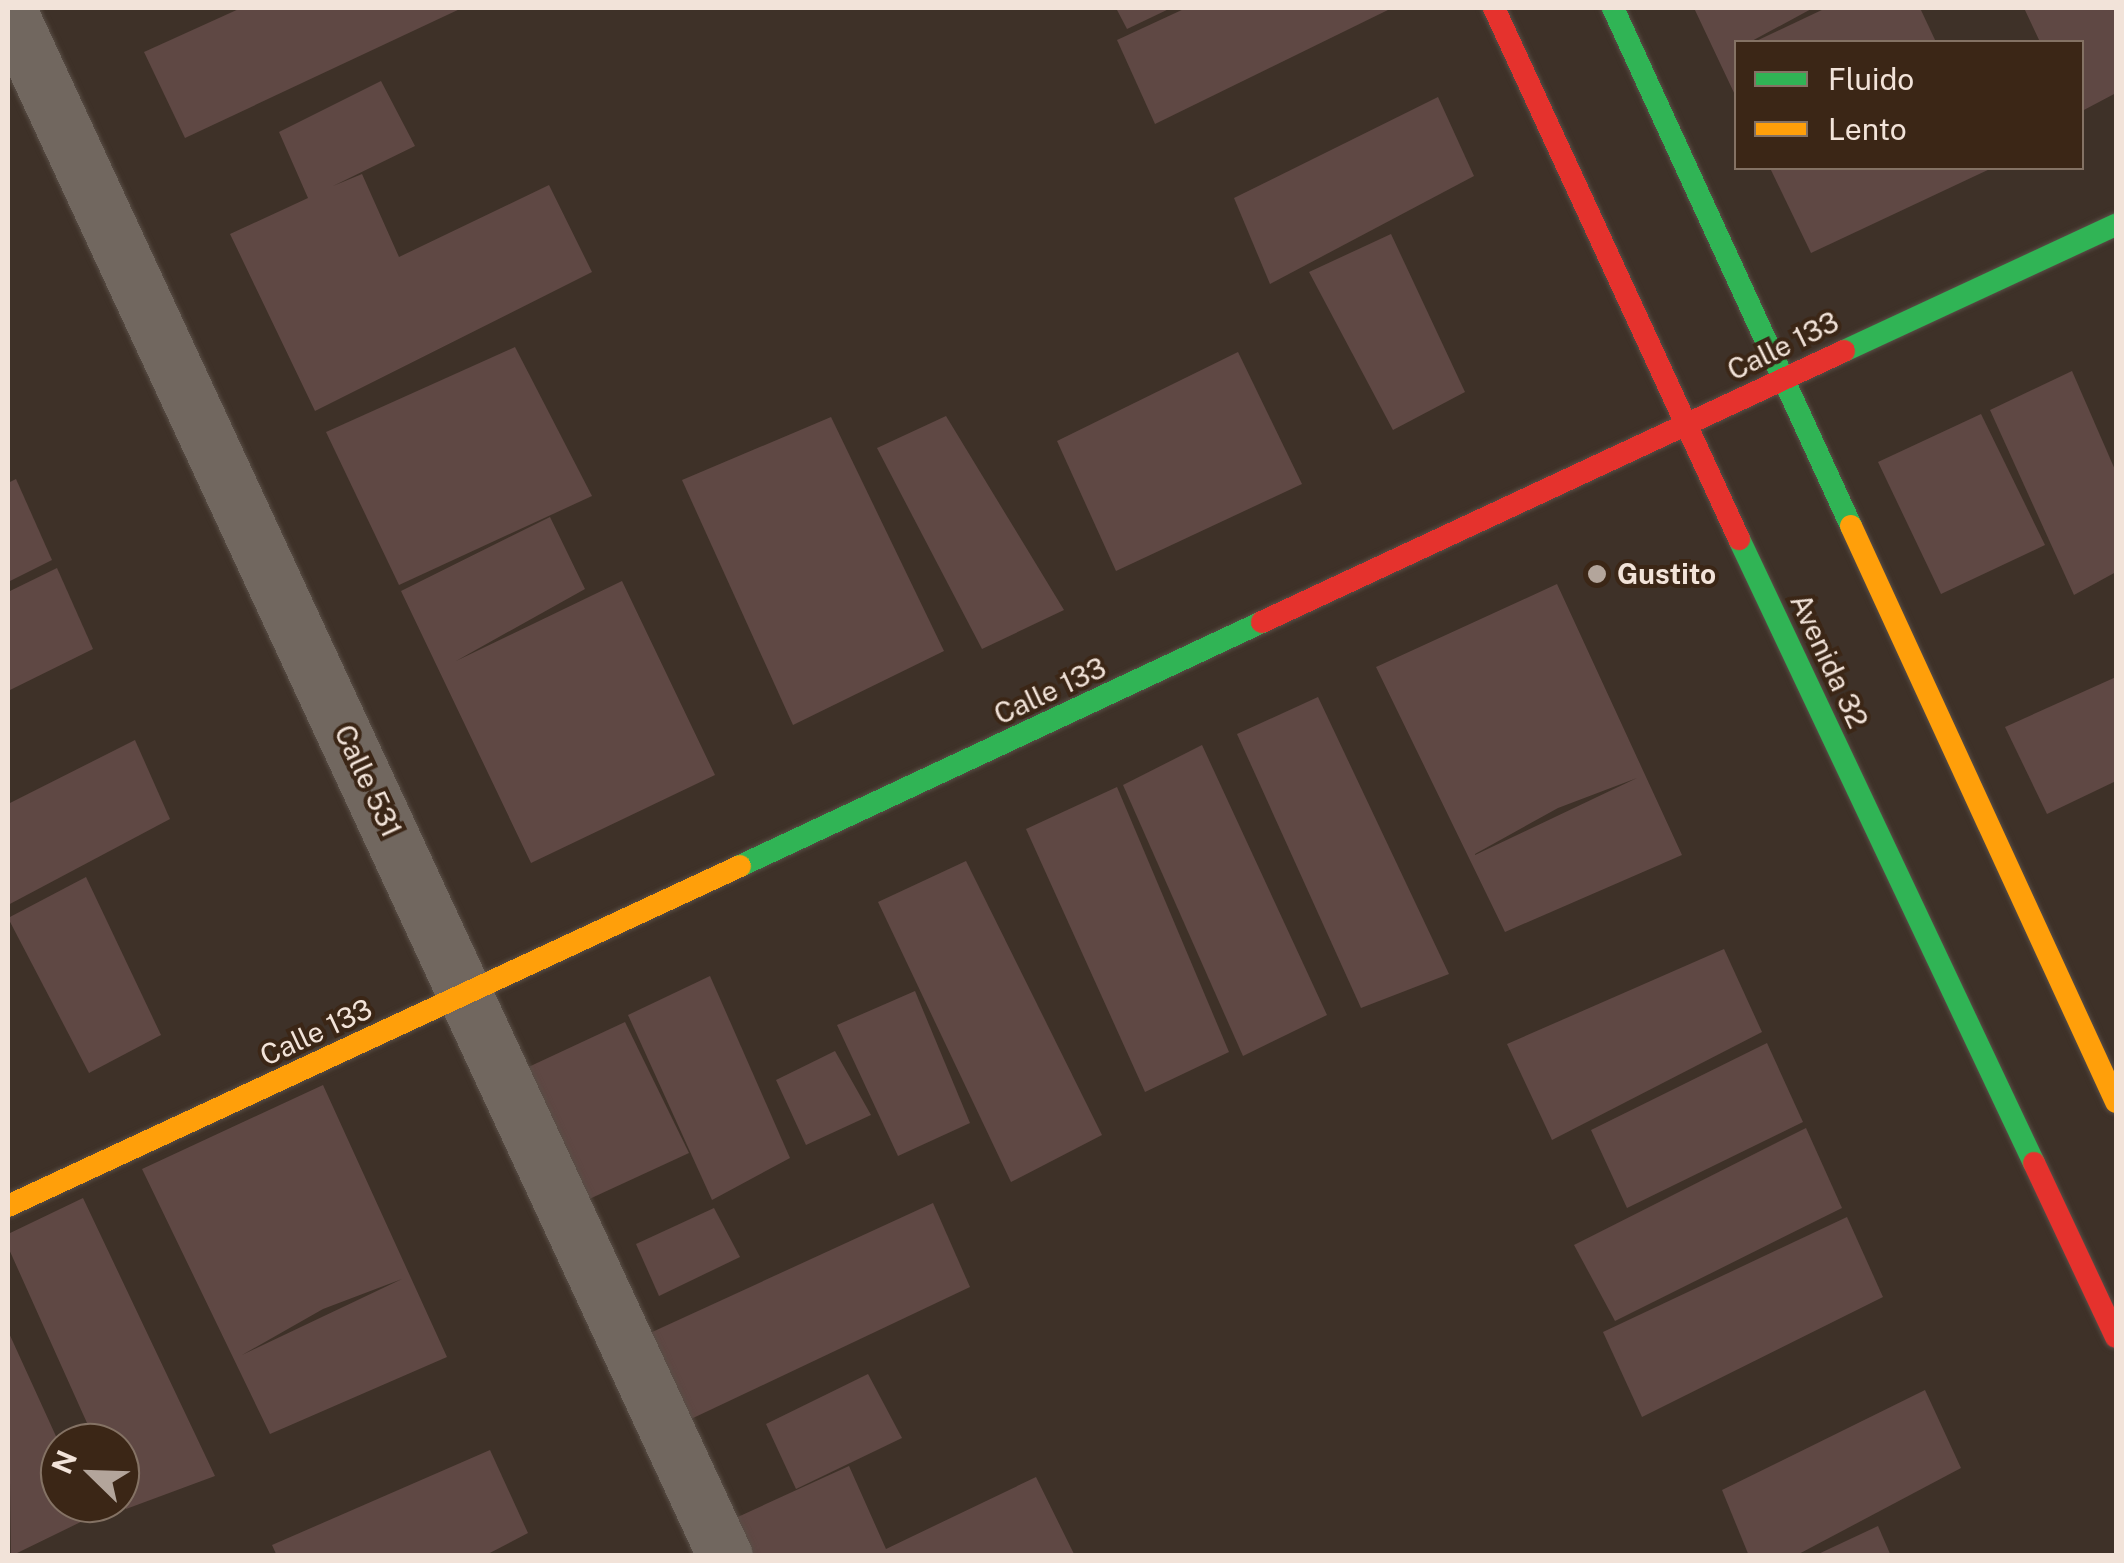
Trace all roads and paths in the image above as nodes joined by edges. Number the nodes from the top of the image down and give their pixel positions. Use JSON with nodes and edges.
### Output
{"nodes":[{"id":1,"x":8,"y":8,"type":"edge"},
{"id":2,"x":1494,"y":8,"type":"edge"},
{"id":3,"x":1614,"y":8,"type":"edge"},
{"id":4,"x":2116,"y":225,"type":"edge"},
{"id":5,"x":1784,"y":378,"type":"junction"},
{"id":6,"x":1686,"y":428,"type":"junction"},
{"id":7,"x":468,"y":995,"type":"junction"},
{"id":8,"x":2116,"y":1102,"type":"edge"},
{"id":9,"x":8,"y":1206,"type":"edge"},
{"id":10,"x":2116,"y":1337,"type":"edge"},
{"id":11,"x":725,"y":1556,"type":"edge"}],
"edges":[{"from":1,"to":7,"type":"street","name":"Calle 531"},
{"from":2,"to":6,"type":"main road","name":"Avenida 32"},
{"from":3,"to":5,"type":"main road"},
{"from":4,"to":5,"type":"main road","name":"Calle 133"},
{"from":5,"to":6,"type":"main road","name":"Calle 133"},
{"from":5,"to":8,"type":"main road"},
{"from":6,"to":7,"type":"main road","name":"Calle 133"},
{"from":6,"to":10,"type":"main road","name":"Avenida 32"},
{"from":7,"to":9,"type":"main road","name":"Calle 133"},
{"from":7,"to":11,"type":"street","name":"Calle 531"}]}
